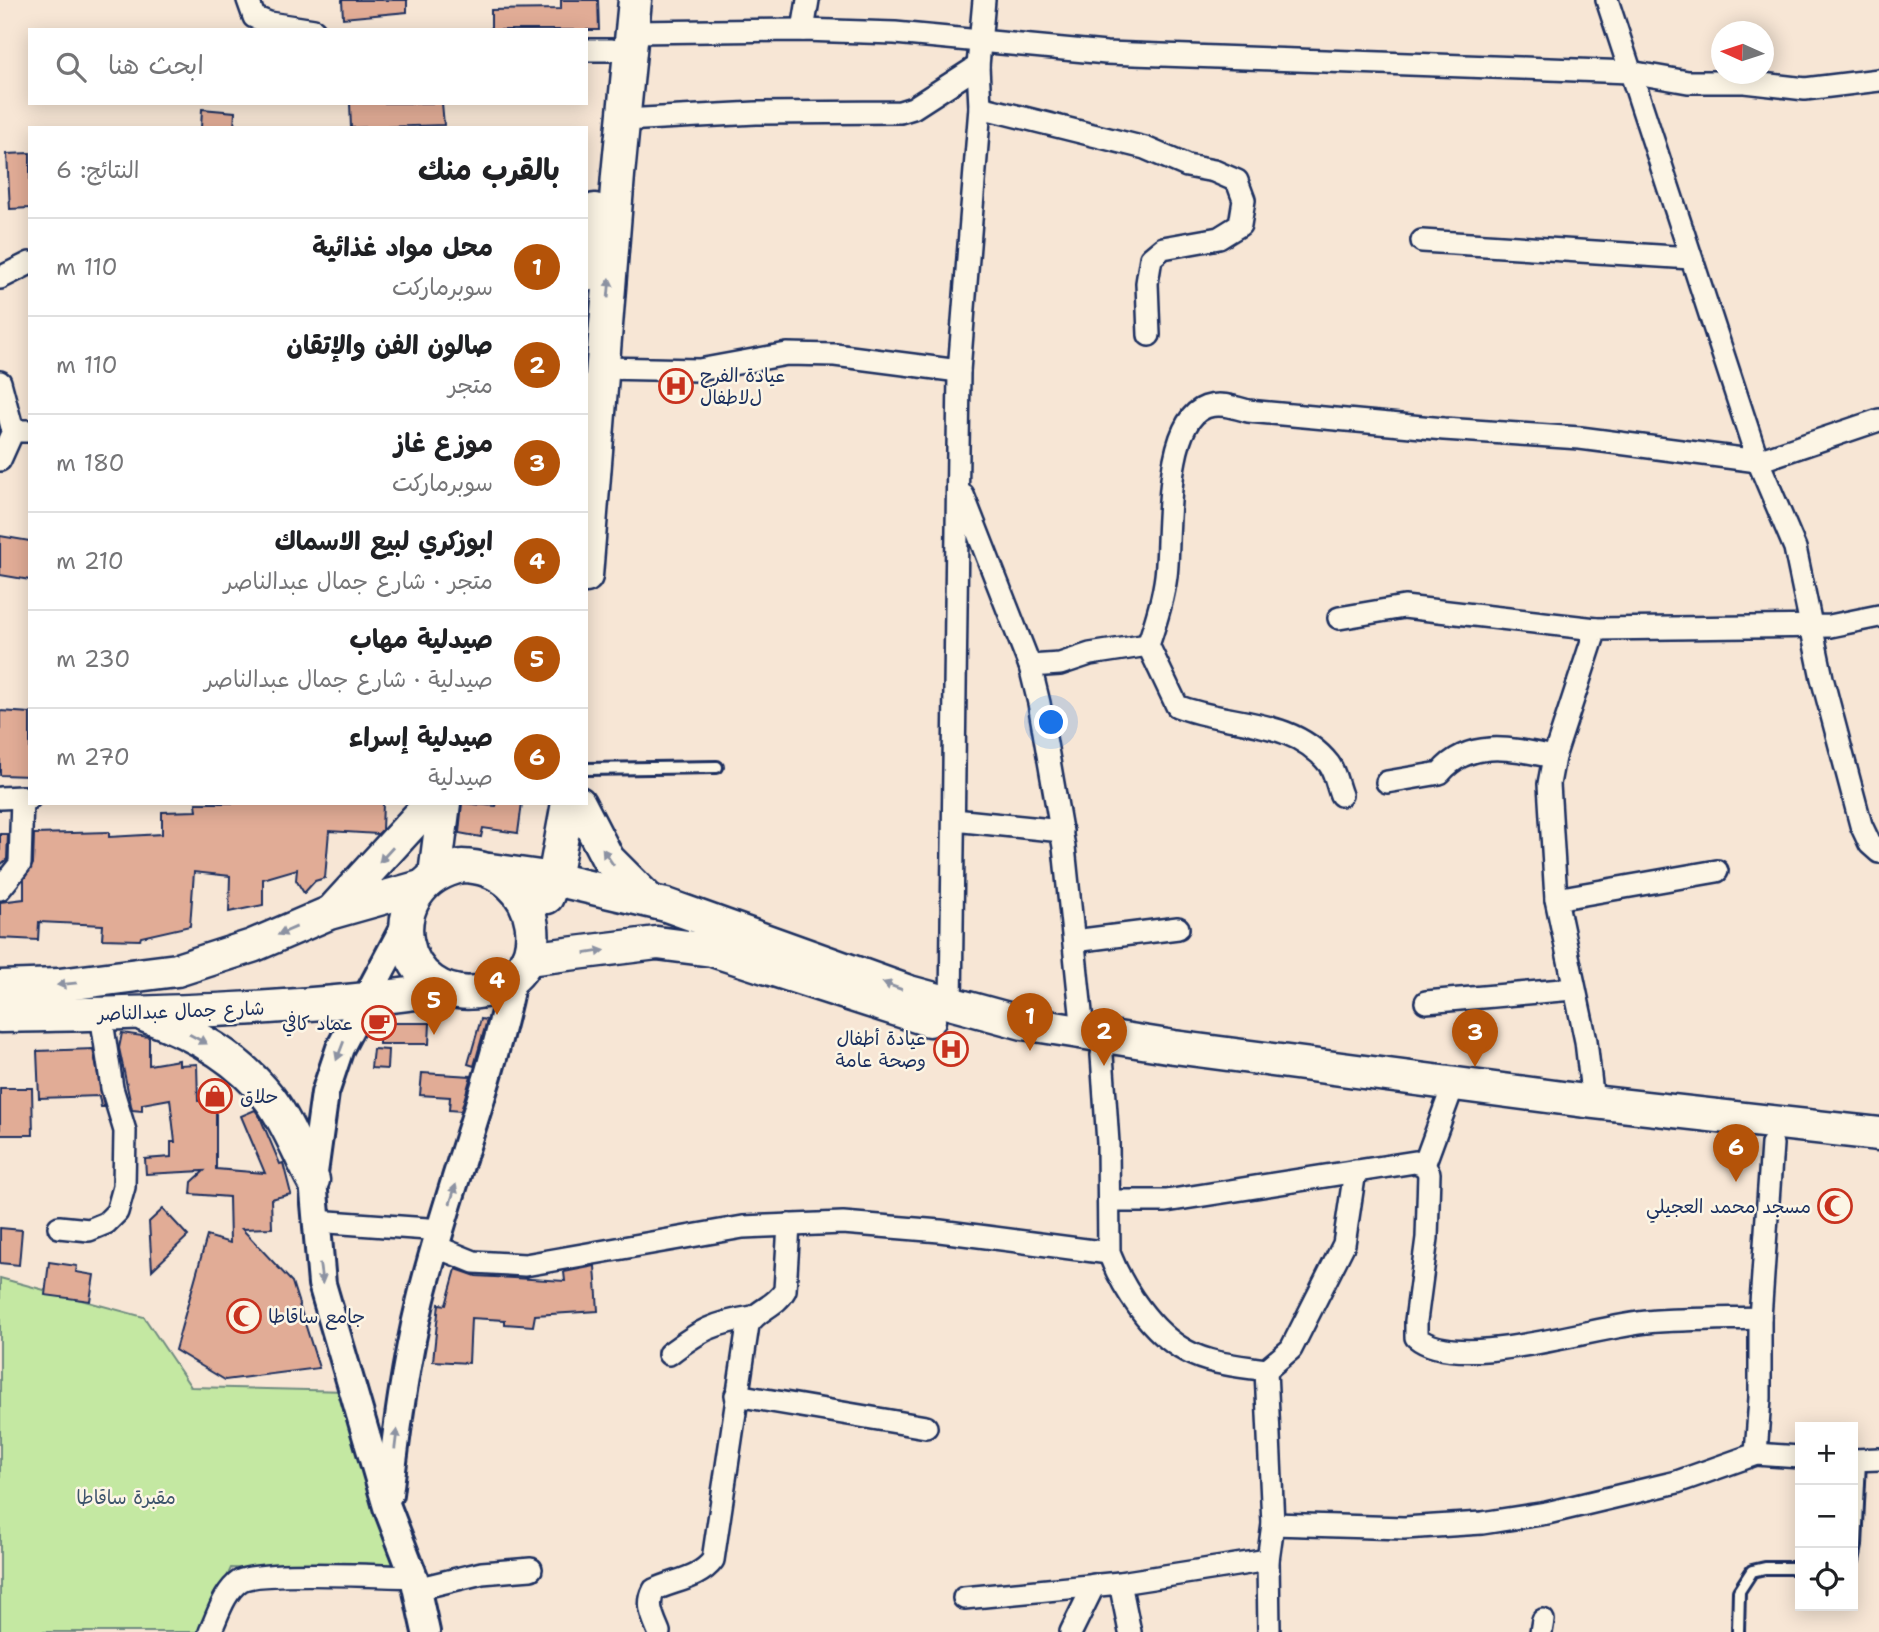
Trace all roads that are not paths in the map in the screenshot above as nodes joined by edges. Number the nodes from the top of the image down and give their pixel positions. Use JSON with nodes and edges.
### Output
{"nodes":[{"id":1,"x":248,"y":0,"type":"edge"},
{"id":2,"x":617,"y":0,"type":"edge"},
{"id":3,"x":635,"y":0,"type":"edge"},
{"id":4,"x":808,"y":0,"type":"edge"},
{"id":5,"x":984,"y":0,"type":"edge"},
{"id":6,"x":1607,"y":0,"type":"edge"},
{"id":7,"x":301,"y":28,"type":"edge"},
{"id":8,"x":803,"y":30,"type":"junction"},
{"id":9,"x":982,"y":43,"type":"junction"},
{"id":10,"x":610,"y":44,"type":"edge"},
{"id":11,"x":978,"y":66,"type":"junction"},
{"id":12,"x":1630,"y":72,"type":"junction"},
{"id":13,"x":1879,"y":80,"type":"edge"},
{"id":14,"x":980,"y":107,"type":"junction"},
{"id":15,"x":624,"y":120,"type":"junction"},
{"id":16,"x":590,"y":213,"type":"edge"},
{"id":17,"x":1422,"y":242,"type":"dead end"},
{"id":18,"x":588,"y":244,"type":"edge"},
{"id":19,"x":1691,"y":258,"type":"junction"},
{"id":20,"x":28,"y":264,"type":"edge"},
{"id":21,"x":0,"y":278,"type":"edge"},
{"id":22,"x":1149,"y":335,"type":"dead end"},
{"id":23,"x":602,"y":368,"type":"junction"},
{"id":24,"x":959,"y":372,"type":"junction"},
{"id":25,"x":0,"y":382,"type":"edge"},
{"id":26,"x":1879,"y":420,"type":"edge"},
{"id":27,"x":21,"y":431,"type":"edge"},
{"id":28,"x":0,"y":460,"type":"edge"},
{"id":29,"x":1758,"y":461,"type":"junction"},
{"id":30,"x":958,"y":480,"type":"junction"},
{"id":31,"x":588,"y":550,"type":"edge"},
{"id":32,"x":1879,"y":616,"type":"edge"},
{"id":33,"x":1339,"y":618,"type":"dead end"},
{"id":34,"x":1809,"y":624,"type":"junction"},
{"id":35,"x":1597,"y":629,"type":"junction"},
{"id":36,"x":1148,"y":645,"type":"junction"},
{"id":37,"x":1030,"y":666,"type":"junction"},
{"id":38,"x":1555,"y":757,"type":"junction"},
{"id":39,"x":717,"y":767,"type":"dead end"},
{"id":40,"x":588,"y":768,"type":"edge"},
{"id":41,"x":1387,"y":782,"type":"dead end"},
{"id":42,"x":1341,"y":795,"type":"dead end"},
{"id":43,"x":26,"y":797,"type":"edge"},
{"id":44,"x":0,"y":798,"type":"edge"},
{"id":45,"x":429,"y":805,"type":"edge"},
{"id":46,"x":444,"y":805,"type":"edge"},
{"id":47,"x":568,"y":805,"type":"edge"},
{"id":48,"x":580,"y":805,"type":"edge"},
{"id":49,"x":954,"y":820,"type":"junction"},
{"id":50,"x":1062,"y":831,"type":"junction"},
{"id":51,"x":1879,"y":852,"type":"edge"},
{"id":52,"x":490,"y":870,"type":"junction"},
{"id":53,"x":1717,"y":871,"type":"dead end"},
{"id":54,"x":554,"y":878,"type":"junction"},
{"id":55,"x":428,"y":881,"type":"junction"},
{"id":56,"x":0,"y":890,"type":"edge"},
{"id":57,"x":1556,"y":899,"type":"junction"},
{"id":58,"x":650,"y":901,"type":"junction"},
{"id":59,"x":329,"y":913,"type":"junction"},
{"id":60,"x":405,"y":925,"type":"junction"},
{"id":61,"x":1178,"y":928,"type":"dead end"},
{"id":62,"x":1074,"y":941,"type":"junction"},
{"id":63,"x":523,"y":960,"type":"junction"},
{"id":64,"x":0,"y":987,"type":"edge"},
{"id":65,"x":445,"y":989,"type":"junction"},
{"id":66,"x":1573,"y":989,"type":"junction"},
{"id":67,"x":362,"y":1002,"type":"junction"},
{"id":68,"x":1426,"y":1002,"type":"dead end"},
{"id":69,"x":951,"y":1006,"type":"junction"},
{"id":70,"x":135,"y":1012,"type":"junction"},
{"id":71,"x":101,"y":1014,"type":"junction"},
{"id":72,"x":0,"y":1016,"type":"edge"},
{"id":73,"x":1092,"y":1044,"type":"junction"},
{"id":74,"x":1450,"y":1097,"type":"junction"},
{"id":75,"x":1593,"y":1101,"type":"junction"},
{"id":76,"x":1879,"y":1134,"type":"edge"},
{"id":77,"x":1772,"y":1144,"type":"junction"},
{"id":78,"x":1879,"y":1155,"type":"edge"},
{"id":79,"x":1424,"y":1165,"type":"junction"},
{"id":80,"x":1355,"y":1171,"type":"junction"},
{"id":81,"x":313,"y":1181,"type":"junction"},
{"id":82,"x":1109,"y":1202,"type":"junction"},
{"id":83,"x":315,"y":1221,"type":"junction"},
{"id":84,"x":789,"y":1225,"type":"junction"},
{"id":85,"x":59,"y":1227,"type":"dead end"},
{"id":86,"x":439,"y":1238,"type":"junction"},
{"id":87,"x":1109,"y":1253,"type":"junction"},
{"id":88,"x":753,"y":1317,"type":"junction"},
{"id":89,"x":1760,"y":1318,"type":"junction"},
{"id":90,"x":669,"y":1354,"type":"dead end"},
{"id":91,"x":1266,"y":1370,"type":"junction"},
{"id":92,"x":736,"y":1395,"type":"junction"},
{"id":93,"x":926,"y":1427,"type":"dead end"},
{"id":94,"x":1756,"y":1454,"type":"junction"},
{"id":95,"x":1795,"y":1457,"type":"edge"},
{"id":96,"x":1864,"y":1460,"type":"edge"},
{"id":97,"x":387,"y":1507,"type":"junction"},
{"id":98,"x":1273,"y":1524,"type":"junction"},
{"id":99,"x":1856,"y":1548,"type":"edge"},
{"id":100,"x":1268,"y":1560,"type":"junction"},
{"id":101,"x":531,"y":1569,"type":"dead end"},
{"id":102,"x":1795,"y":1569,"type":"edge"},
{"id":103,"x":415,"y":1583,"type":"junction"},
{"id":104,"x":1120,"y":1583,"type":"junction"},
{"id":105,"x":1094,"y":1585,"type":"junction"},
{"id":106,"x":964,"y":1598,"type":"dead end"},
{"id":107,"x":210,"y":1632,"type":"edge"},
{"id":108,"x":426,"y":1632,"type":"edge"},
{"id":109,"x":659,"y":1632,"type":"edge"},
{"id":110,"x":1071,"y":1632,"type":"edge"},
{"id":111,"x":1130,"y":1632,"type":"edge"},
{"id":112,"x":1269,"y":1632,"type":"edge"},
{"id":113,"x":1738,"y":1632,"type":"edge"}],
"edges":[{"from":1,"to":7,"type":"street"},
{"from":2,"to":10,"type":"main road"},
{"from":3,"to":10,"type":"main road"},
{"from":4,"to":8,"type":"street"},
{"from":5,"to":9,"type":"street"},
{"from":6,"to":12,"type":"street"},
{"from":8,"to":9,"type":"street"},
{"from":8,"to":10,"type":"street"},
{"from":9,"to":11,"type":"street"},
{"from":9,"to":12,"type":"street"},
{"from":10,"to":15,"type":"main road"},
{"from":10,"to":16,"type":"main road"},
{"from":11,"to":14,"type":"street"},
{"from":11,"to":15,"type":"street"},
{"from":12,"to":13,"type":"street"},
{"from":12,"to":19,"type":"street"},
{"from":14,"to":22,"type":"street"},
{"from":14,"to":24,"type":"street"},
{"from":23,"to":15,"type":"main road","one_way":true},
{"from":16,"to":18,"type":"main road"},
{"from":17,"to":19,"type":"street"},
{"from":19,"to":29,"type":"street"},
{"from":20,"to":21,"type":"street"},
{"from":23,"to":24,"type":"street"},
{"from":23,"to":31,"type":"main road"},
{"from":24,"to":30,"type":"street"},
{"from":25,"to":27,"type":"street"},
{"from":26,"to":29,"type":"street"},
{"from":27,"to":28,"type":"street"},
{"from":29,"to":34,"type":"street"},
{"from":29,"to":36,"type":"street"},
{"from":30,"to":37,"type":"street"},
{"from":30,"to":49,"type":"street"},
{"from":32,"to":34,"type":"street"},
{"from":33,"to":35,"type":"street"},
{"from":34,"to":35,"type":"street"},
{"from":34,"to":51,"type":"street"},
{"from":35,"to":38,"type":"street"},
{"from":36,"to":37,"type":"street"},
{"from":36,"to":42,"type":"street"},
{"from":37,"to":50,"type":"street"},
{"from":38,"to":41,"type":"street"},
{"from":38,"to":57,"type":"street"},
{"from":39,"to":40,"type":"lane"},
{"from":43,"to":44,"type":"street"},
{"from":43,"to":56,"type":"street"},
{"from":45,"to":59,"type":"main road","one_way":true},
{"from":46,"to":55,"type":"main road"},
{"from":47,"to":54,"type":"main road"},
{"from":58,"to":48,"type":"main road","one_way":true},
{"from":49,"to":50,"type":"street"},
{"from":49,"to":69,"type":"street"},
{"from":50,"to":62,"type":"street"},
{"from":52,"to":54,"type":"main road"},
{"from":52,"to":55,"type":"main road"},
{"from":52,"to":63,"type":"main road"},
{"from":53,"to":57,"type":"street"},
{"from":54,"to":58,"type":"main road"},
{"from":54,"to":63,"type":"main road"},
{"from":55,"to":59,"type":"main road","name":"شارع جمال عبدالناصر"},
{"from":55,"to":60,"type":"main road"},
{"from":57,"to":66,"type":"street"},
{"from":69,"to":58,"type":"main road","one_way":true},
{"from":59,"to":64,"type":"main road","name":"شارع جمال عبدالناصر","one_way":true},
{"from":60,"to":65,"type":"main road"},
{"from":60,"to":67,"type":"street"},
{"from":61,"to":62,"type":"street"},
{"from":62,"to":73,"type":"street"},
{"from":63,"to":65,"type":"main road"},
{"from":63,"to":73,"type":"main road","one_way":true},
{"from":86,"to":63,"type":"street","one_way":true},
{"from":65,"to":67,"type":"main road","name":"شارع جمال عبدالناصر"},
{"from":66,"to":68,"type":"street"},
{"from":66,"to":75,"type":"street"},
{"from":67,"to":70,"type":"main road","name":"شارع جمال عبدالناصر"},
{"from":67,"to":81,"type":"street","one_way":true},
{"from":69,"to":73,"type":"main road"},
{"from":70,"to":71,"type":"main road","name":"شارع جمال عبدالناصر"},
{"from":70,"to":81,"type":"main road","one_way":true},
{"from":71,"to":72,"type":"main road","name":"شارع جمال عبدالناصر"},
{"from":71,"to":85,"type":"street"},
{"from":73,"to":74,"type":"main road"},
{"from":73,"to":75,"type":"main road"},
{"from":73,"to":82,"type":"street"},
{"from":74,"to":77,"type":"main road"},
{"from":74,"to":79,"type":"street"},
{"from":75,"to":76,"type":"main road"},
{"from":77,"to":78,"type":"main road"},
{"from":77,"to":89,"type":"street"},
{"from":79,"to":80,"type":"street"},
{"from":79,"to":89,"type":"street"},
{"from":80,"to":82,"type":"street"},
{"from":80,"to":91,"type":"street"},
{"from":81,"to":83,"type":"street"},
{"from":82,"to":87,"type":"street"},
{"from":83,"to":86,"type":"street"},
{"from":83,"to":97,"type":"street","one_way":true},
{"from":84,"to":86,"type":"street"},
{"from":84,"to":87,"type":"street"},
{"from":84,"to":88,"type":"street"},
{"from":97,"to":86,"type":"street","one_way":true},
{"from":87,"to":91,"type":"street"},
{"from":88,"to":90,"type":"street"},
{"from":88,"to":92,"type":"street"},
{"from":89,"to":94,"type":"street"},
{"from":91,"to":98,"type":"street"},
{"from":92,"to":93,"type":"street"},
{"from":92,"to":109,"type":"street"},
{"from":94,"to":95,"type":"street"},
{"from":94,"to":98,"type":"street"},
{"from":96,"to":99,"type":"lane"},
{"from":97,"to":103,"type":"street"},
{"from":98,"to":100,"type":"street"},
{"from":100,"to":104,"type":"street"},
{"from":100,"to":112,"type":"street"},
{"from":101,"to":103,"type":"street"},
{"from":102,"to":113,"type":"lane"},
{"from":103,"to":107,"type":"street"},
{"from":103,"to":108,"type":"street"},
{"from":104,"to":105,"type":"street"},
{"from":104,"to":111,"type":"street"},
{"from":105,"to":106,"type":"street"},
{"from":105,"to":110,"type":"street"}]}
